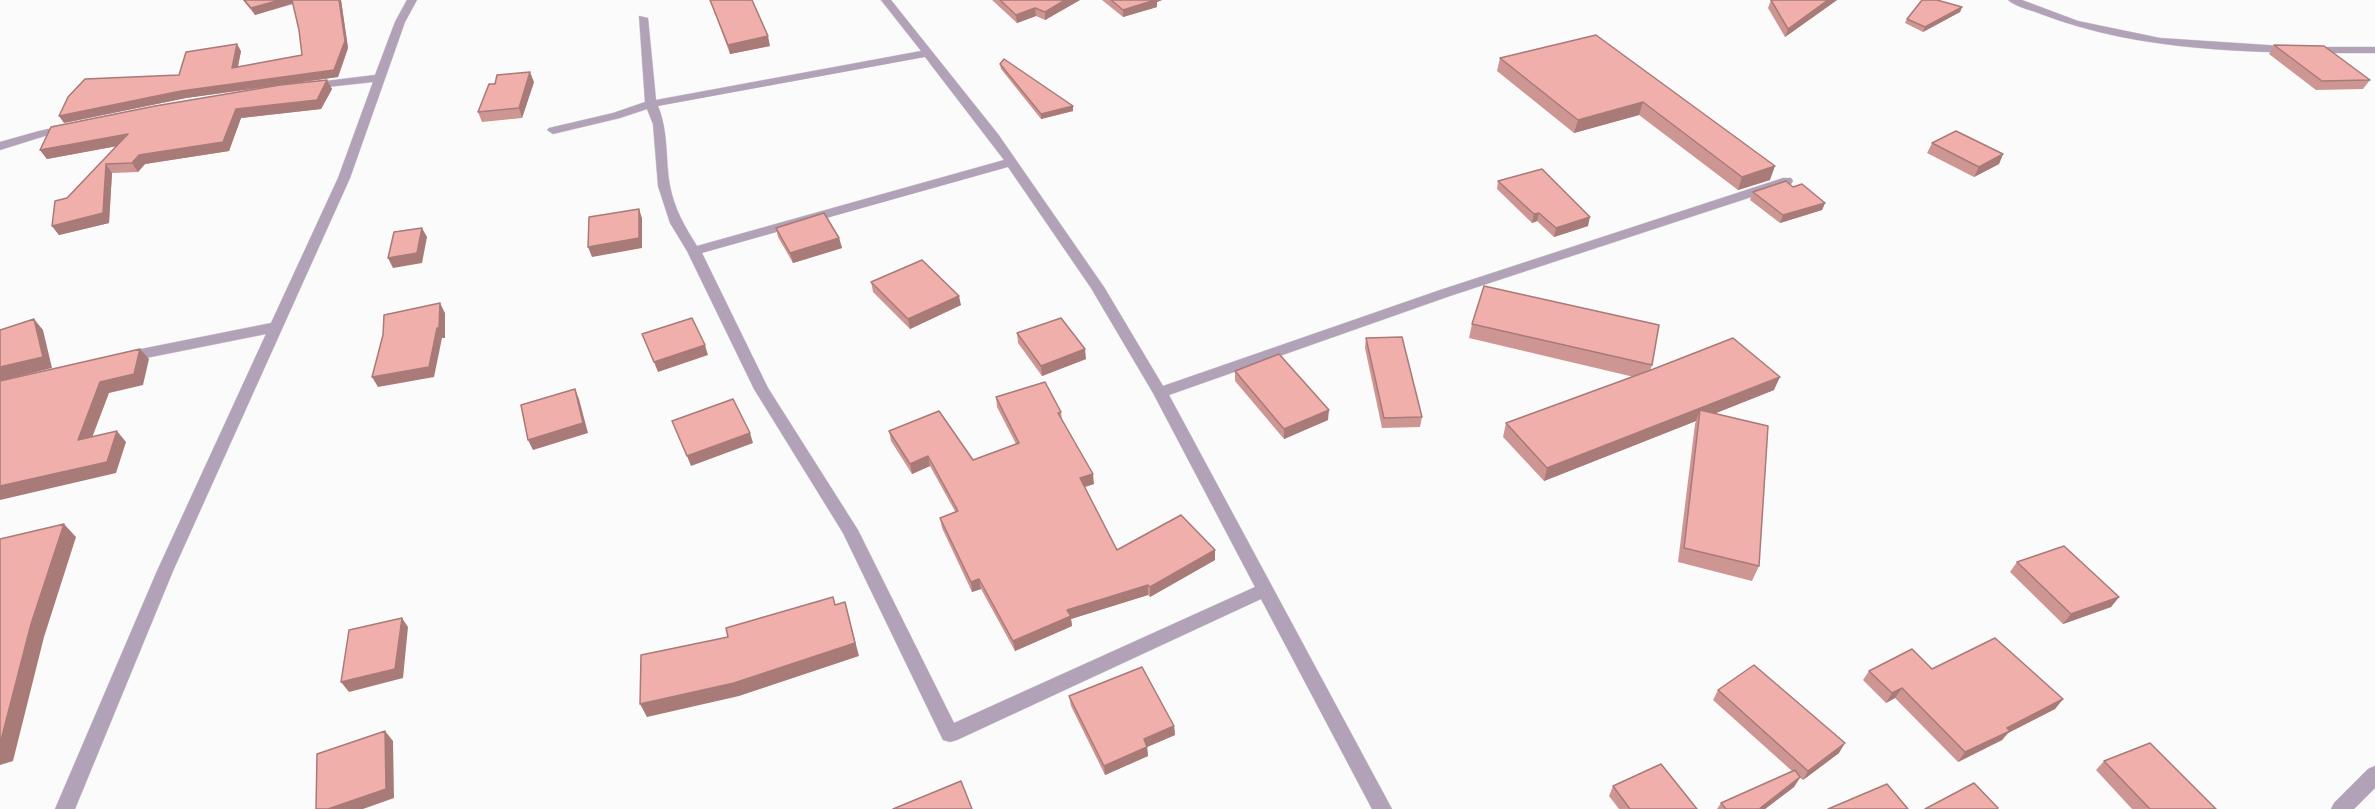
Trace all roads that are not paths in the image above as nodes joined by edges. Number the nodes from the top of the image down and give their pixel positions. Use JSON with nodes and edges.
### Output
{"nodes":[{"id":1,"x":412,"y":0,"type":"edge"},
{"id":2,"x":886,"y":0,"type":"edge"},
{"id":3,"x":2013,"y":0,"type":"edge"},
{"id":4,"x":643,"y":18,"type":"dead end"},
{"id":5,"x":2375,"y":50,"type":"edge"},
{"id":6,"x":927,"y":53,"type":"junction"},
{"id":7,"x":380,"y":78,"type":"junction"},
{"id":8,"x":296,"y":88,"type":"edge"},
{"id":9,"x":651,"y":104,"type":"junction"},
{"id":10,"x":83,"y":126,"type":"edge"},
{"id":11,"x":553,"y":130,"type":"dead end"},
{"id":12,"x":0,"y":146,"type":"edge"},
{"id":13,"x":1011,"y":162,"type":"junction"},
{"id":14,"x":1787,"y":181,"type":"edge"},
{"id":15,"x":694,"y":250,"type":"junction"},
{"id":16,"x":276,"y":327,"type":"junction"},
{"id":17,"x":107,"y":362,"type":"edge"},
{"id":18,"x":1160,"y":393,"type":"junction"},
{"id":19,"x":1265,"y":590,"type":"junction"},
{"id":20,"x":2375,"y":775,"type":"edge"},
{"id":21,"x":65,"y":809,"type":"edge"},
{"id":22,"x":1382,"y":809,"type":"edge"},
{"id":23,"x":2341,"y":809,"type":"edge"}],
"edges":[{"from":1,"to":7,"type":"street"},
{"from":2,"to":6,"type":"street"},
{"from":3,"to":5,"type":"street"},
{"from":4,"to":9,"type":"street"},
{"from":6,"to":9,"type":"street"},
{"from":6,"to":13,"type":"street"},
{"from":7,"to":8,"type":"street"},
{"from":7,"to":16,"type":"street"},
{"from":9,"to":11,"type":"street"},
{"from":9,"to":15,"type":"street"},
{"from":10,"to":12,"type":"street"},
{"from":13,"to":15,"type":"street"},
{"from":13,"to":18,"type":"street"},
{"from":14,"to":18,"type":"street"},
{"from":15,"to":19,"type":"street"},
{"from":16,"to":17,"type":"street"},
{"from":16,"to":21,"type":"street"},
{"from":18,"to":19,"type":"street"},
{"from":19,"to":22,"type":"street"},
{"from":20,"to":23,"type":"street"}]}
